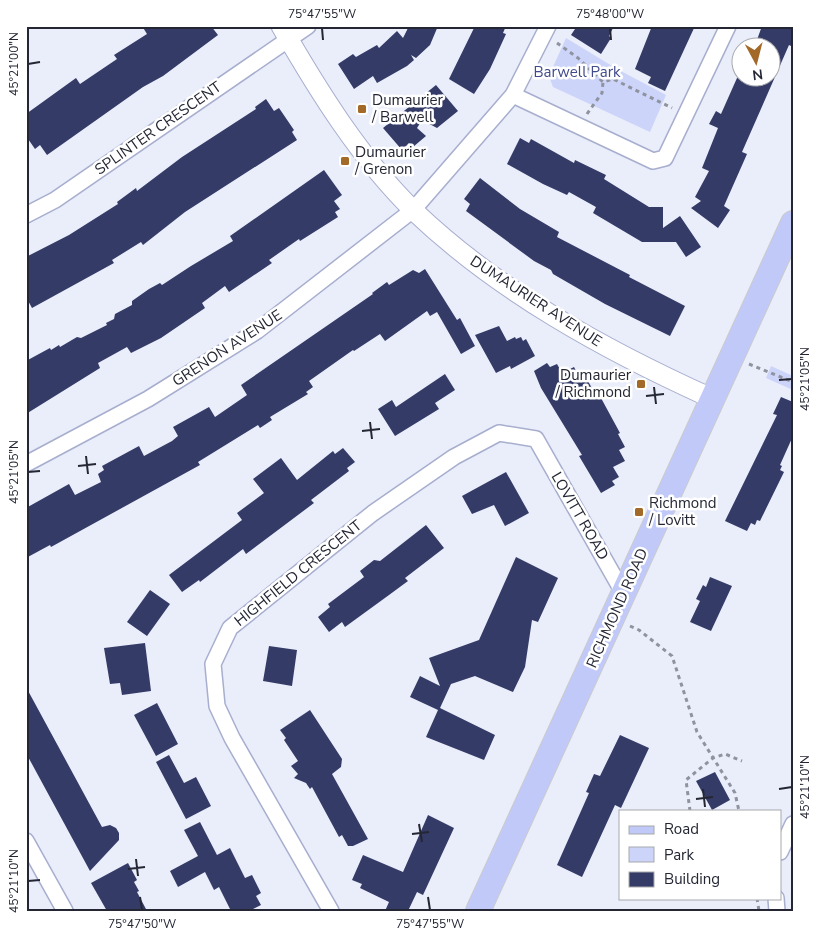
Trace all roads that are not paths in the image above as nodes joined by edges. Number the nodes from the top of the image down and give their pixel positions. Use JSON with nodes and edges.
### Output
{"nodes":[{"id":1,"x":308,"y":26,"type":"edge"},
{"id":2,"x":728,"y":26,"type":"edge"},
{"id":3,"x":546,"y":31,"type":"edge"},
{"id":4,"x":285,"y":32,"type":"edge"},
{"id":5,"x":513,"y":95,"type":"junction"},
{"id":6,"x":414,"y":210,"type":"junction"},
{"id":7,"x":26,"y":215,"type":"edge"},
{"id":8,"x":793,"y":223,"type":"edge"},
{"id":9,"x":711,"y":398,"type":"junction"},
{"id":10,"x":536,"y":439,"type":"joint"},
{"id":11,"x":26,"y":464,"type":"edge"},
{"id":12,"x":624,"y":594,"type":"junction"},
{"id":13,"x":793,"y":824,"type":"edge"},
{"id":14,"x":26,"y":841,"type":"edge"},
{"id":15,"x":782,"y":848,"type":"edge"},
{"id":16,"x":65,"y":911,"type":"edge"},
{"id":17,"x":331,"y":911,"type":"edge"},
{"id":18,"x":478,"y":911,"type":"edge"}],
"edges":[{"from":1,"to":4,"type":"street","name":"SPLINTER CRESCENT"},
{"from":2,"to":5,"type":"street"},
{"from":3,"to":5,"type":"street","name":"GRENON AVENUE"},
{"from":4,"to":6,"type":"street","name":"DUMAURIER AVENUE"},
{"from":4,"to":7,"type":"street","name":"SPLINTER CRESCENT"},
{"from":5,"to":6,"type":"street","name":"GRENON AVENUE"},
{"from":6,"to":9,"type":"street","name":"DUMAURIER AVENUE"},
{"from":6,"to":11,"type":"street","name":"GRENON AVENUE"},
{"from":8,"to":9,"type":"main road","name":"RICHMOND ROAD"},
{"from":9,"to":12,"type":"main road","name":"RICHMOND ROAD"},
{"from":10,"to":12,"type":"street","name":"LOVITT ROAD"},
{"from":10,"to":17,"type":"street","name":"HIGHFIELD CRESCENT"},
{"from":12,"to":18,"type":"main road","name":"RICHMOND ROAD"},
{"from":13,"to":15,"type":"street"},
{"from":14,"to":16,"type":"street"}]}
